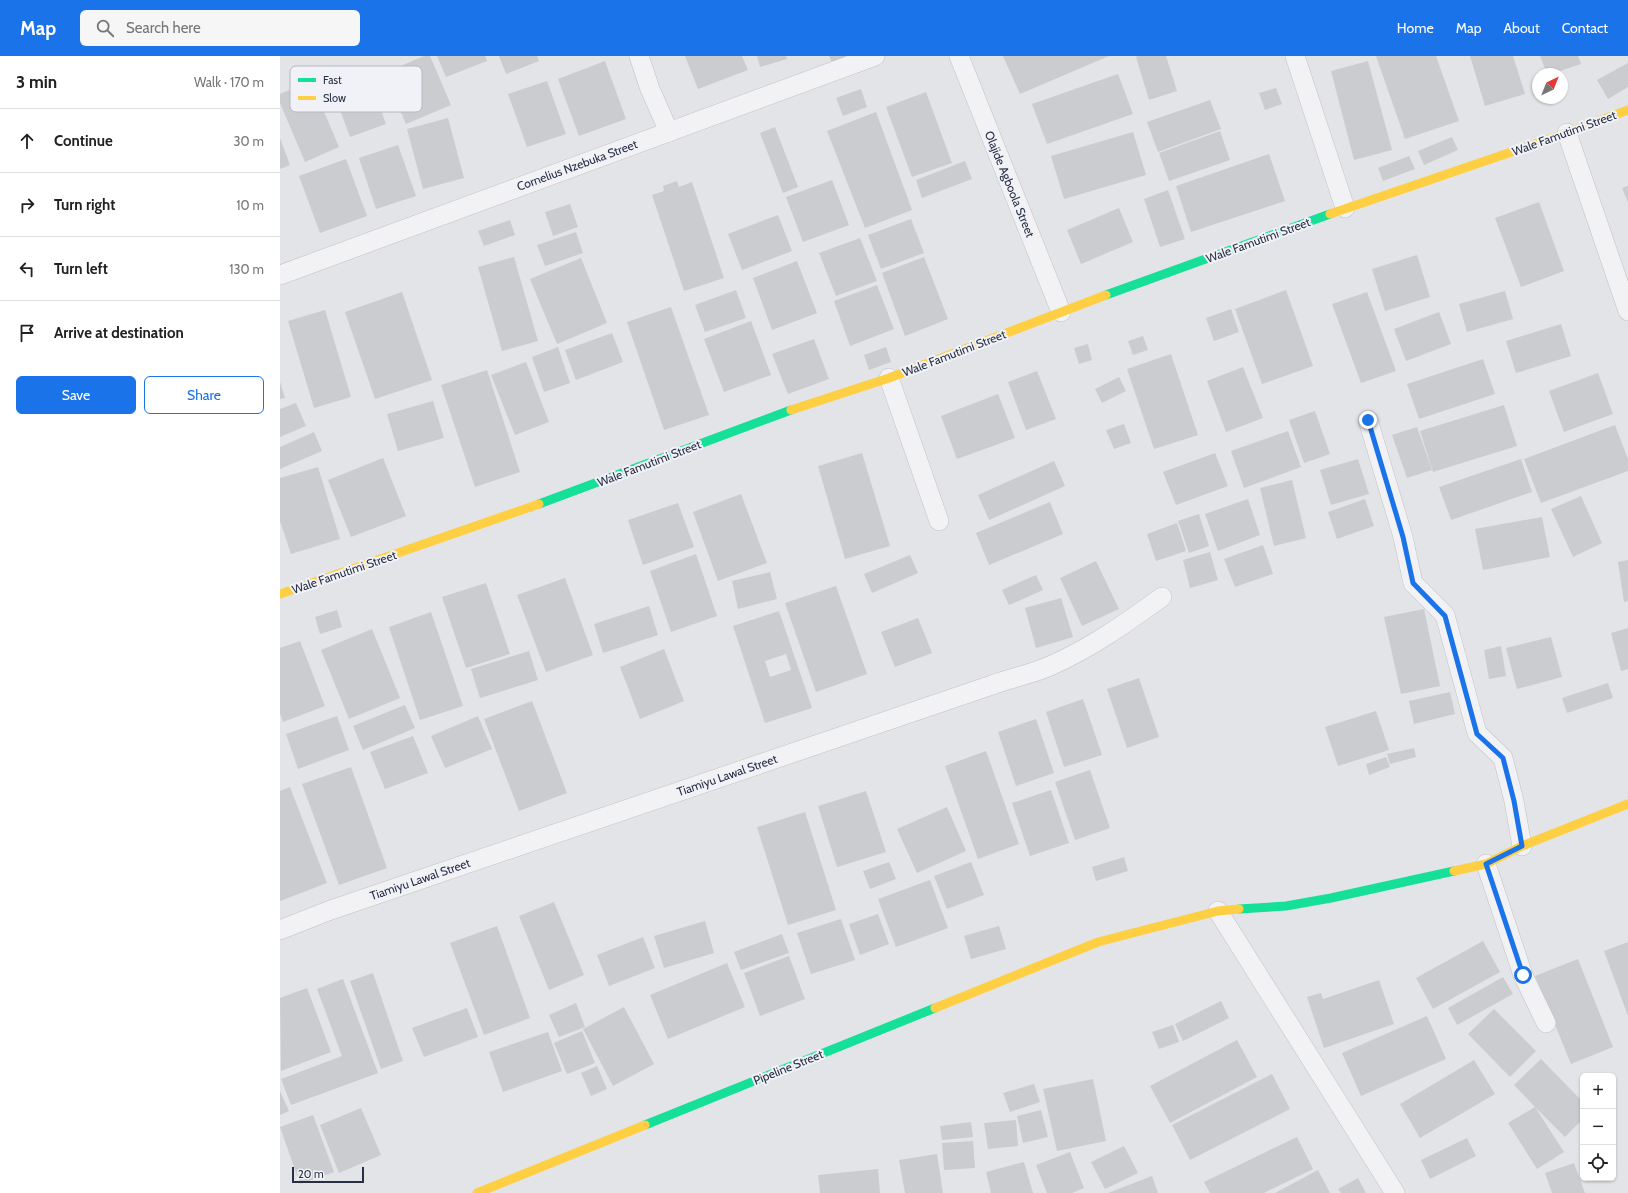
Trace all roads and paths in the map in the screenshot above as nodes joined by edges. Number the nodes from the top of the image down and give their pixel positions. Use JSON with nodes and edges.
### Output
{"nodes":[{"id":1,"x":639,"y":56,"type":"edge"},
{"id":2,"x":875,"y":56,"type":"edge"},
{"id":3,"x":959,"y":56,"type":"edge"},
{"id":4,"x":1295,"y":56,"type":"edge"},
{"id":5,"x":1628,"y":110,"type":"edge"},
{"id":6,"x":669,"y":132,"type":"junction"},
{"id":7,"x":1567,"y":133,"type":"junction"},
{"id":8,"x":1345,"y":208,"type":"junction"},
{"id":9,"x":280,"y":275,"type":"edge"},
{"id":10,"x":1628,"y":311,"type":"edge"},
{"id":11,"x":1061,"y":312,"type":"junction"},
{"id":12,"x":889,"y":378,"type":"junction"},
{"id":13,"x":1368,"y":420,"type":"dead end"},
{"id":14,"x":939,"y":520,"type":"dead end"},
{"id":15,"x":280,"y":594,"type":"edge"},
{"id":16,"x":1162,"y":597,"type":"dead end"},
{"id":17,"x":1628,"y":804,"type":"edge"},
{"id":18,"x":1522,"y":846,"type":"junction"},
{"id":19,"x":1486,"y":864,"type":"junction"},
{"id":20,"x":1218,"y":911,"type":"junction"},
{"id":21,"x":280,"y":930,"type":"edge"},
{"id":22,"x":1546,"y":1022,"type":"dead end"},
{"id":23,"x":506,"y":1188,"type":"edge"},
{"id":24,"x":478,"y":1193,"type":"edge"},
{"id":25,"x":1395,"y":1193,"type":"edge"}],
"edges":[{"from":1,"to":6,"type":"street"},
{"from":2,"to":6,"type":"street","name":"Cornelius Nzebuka Street"},
{"from":3,"to":11,"type":"street","name":"Olajide Agboola Street"},
{"from":4,"to":8,"type":"street"},
{"from":5,"to":7,"type":"street","name":"Wale Famutimi Street"},
{"from":6,"to":9,"type":"street","name":"Cornelius Nzebuka Street"},
{"from":7,"to":8,"type":"street","name":"Wale Famutimi Street"},
{"from":7,"to":10,"type":"street"},
{"from":8,"to":11,"type":"street","name":"Wale Famutimi Street"},
{"from":11,"to":12,"type":"street","name":"Wale Famutimi Street"},
{"from":12,"to":14,"type":"street"},
{"from":12,"to":15,"type":"street","name":"Wale Famutimi Street"},
{"from":13,"to":18,"type":"street"},
{"from":16,"to":21,"type":"street","name":"Tiamiyu Lawal Street"},
{"from":17,"to":18,"type":"street","name":"Pipeline Street"},
{"from":18,"to":19,"type":"street","name":"Pipeline Street"},
{"from":19,"to":20,"type":"street","name":"Pipeline Street"},
{"from":19,"to":22,"type":"street"},
{"from":20,"to":23,"type":"street","name":"Pipeline Street"},
{"from":20,"to":25,"type":"street"},
{"from":23,"to":24,"type":"street","name":"Pipeline Street"}]}
